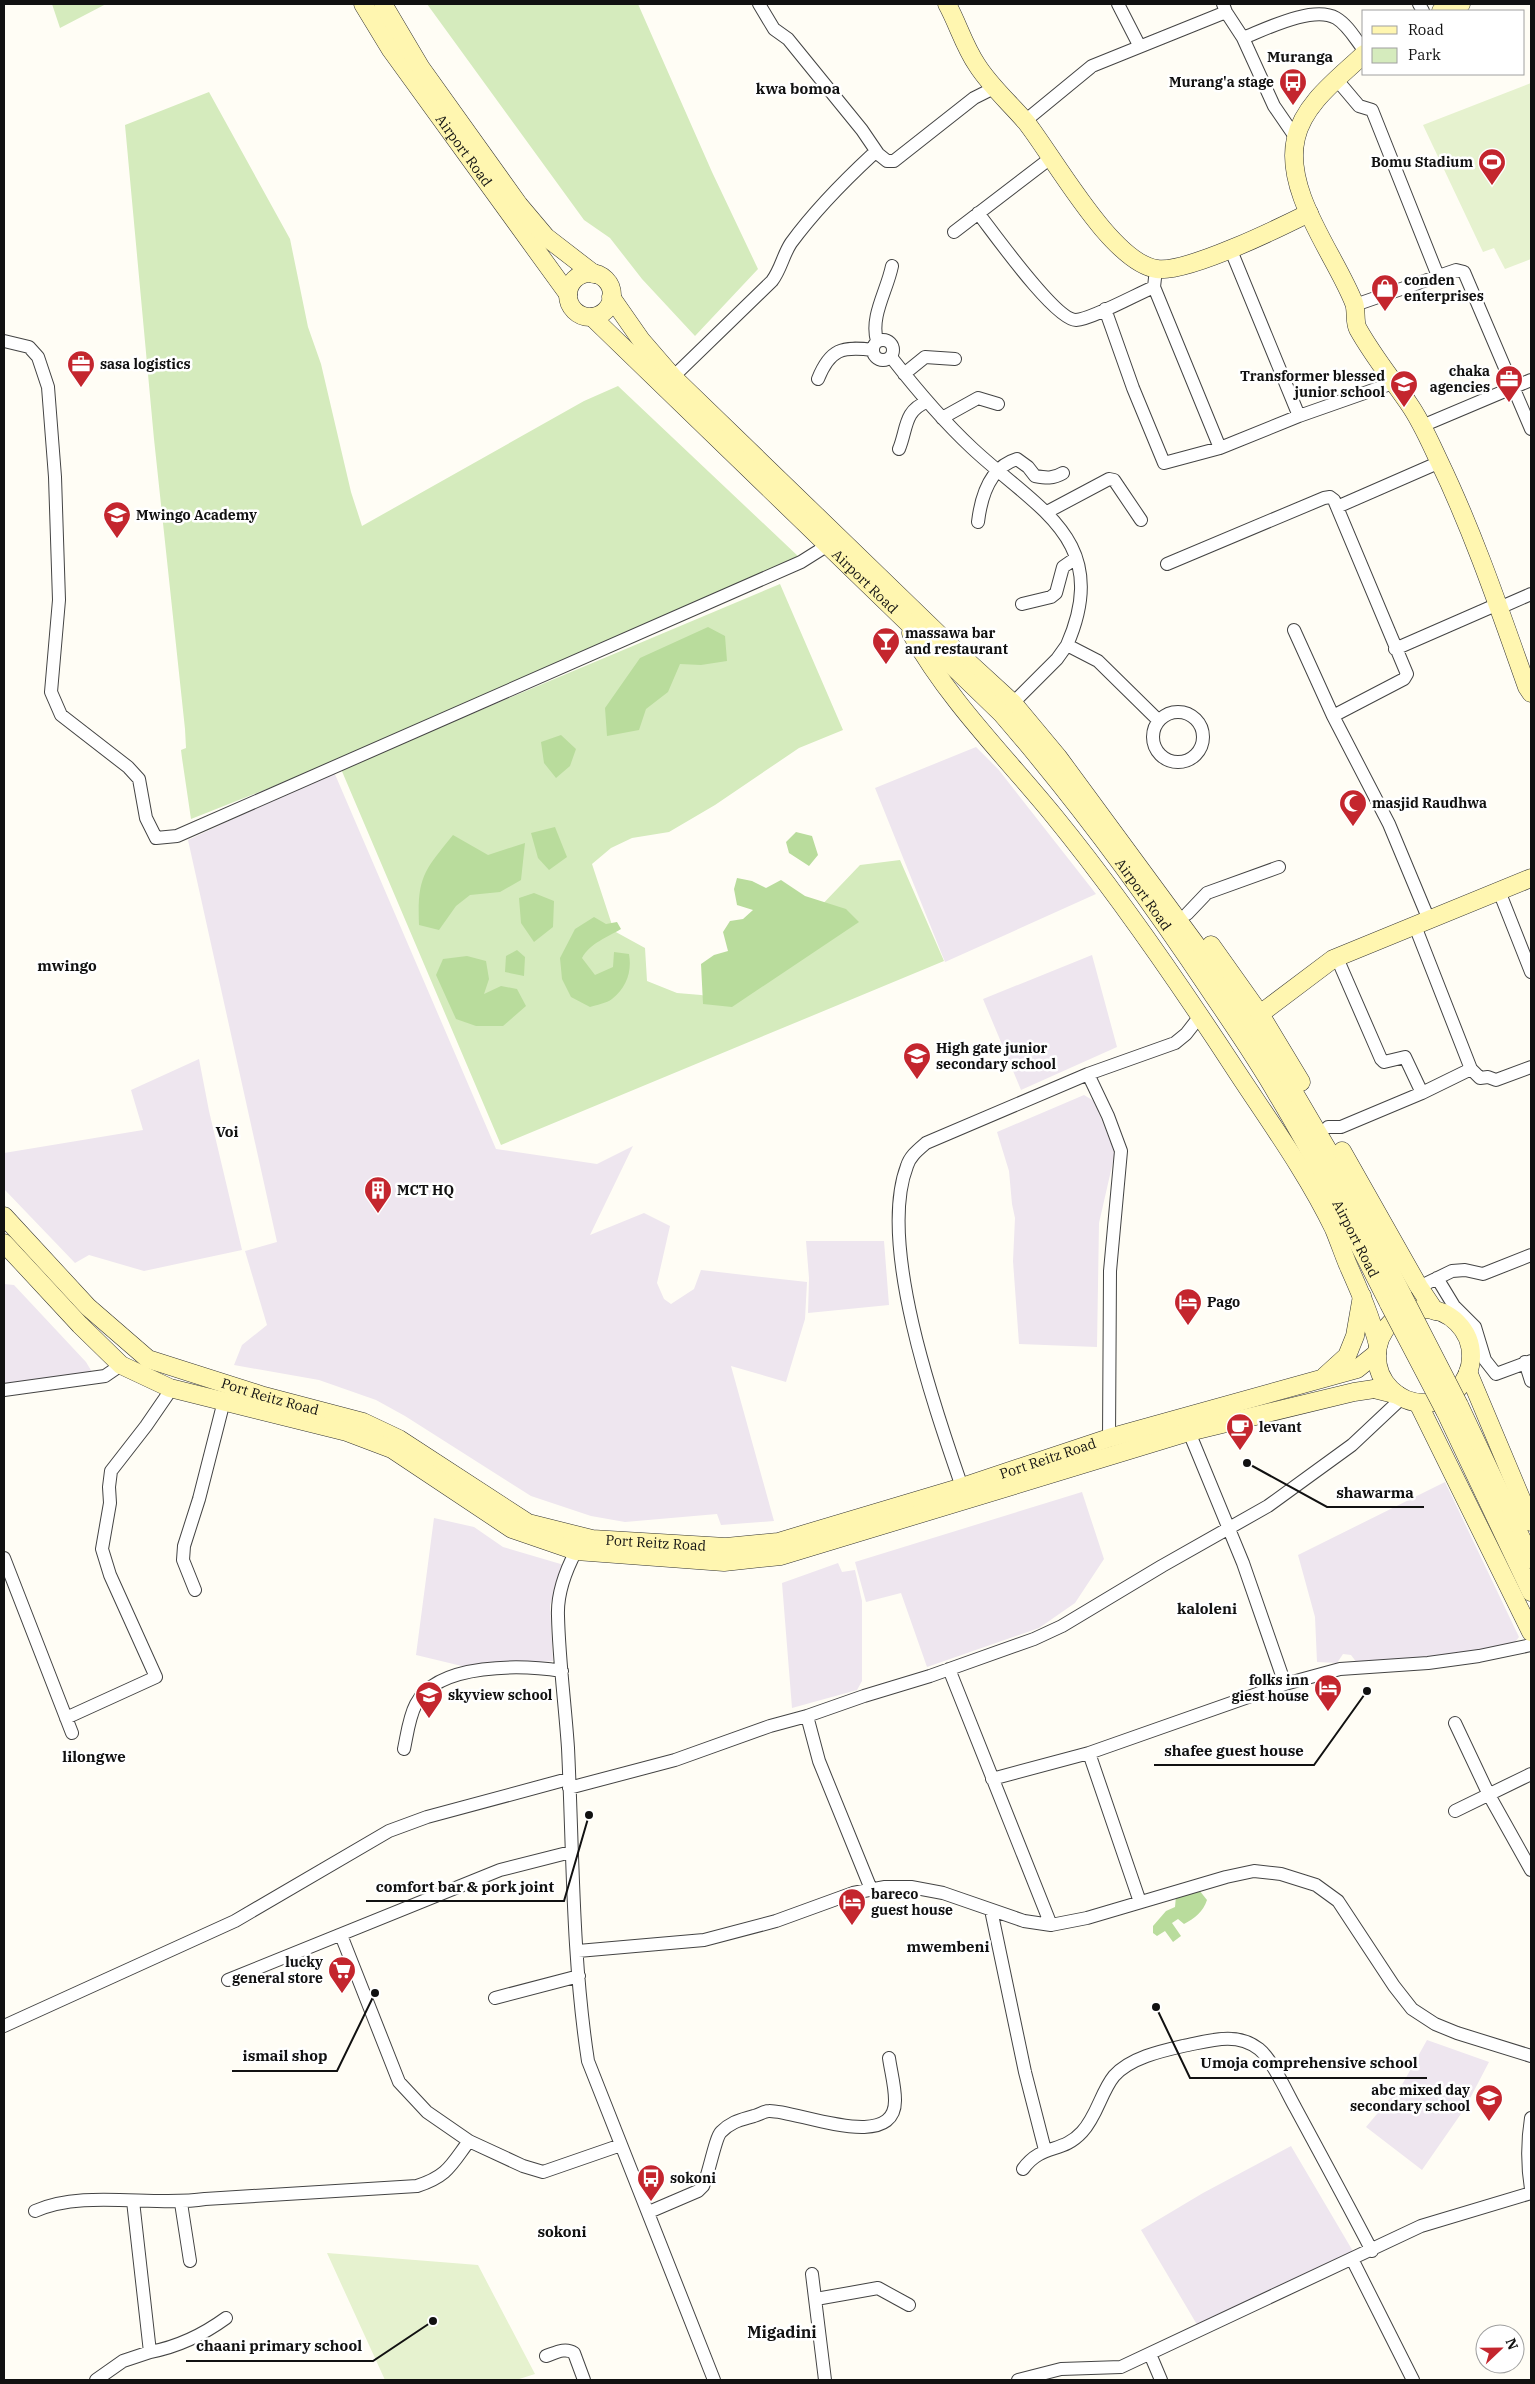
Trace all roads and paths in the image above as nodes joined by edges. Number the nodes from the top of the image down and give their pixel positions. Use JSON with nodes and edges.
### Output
{"nodes":[{"id":1,"x":363,"y":4,"type":"edge"},
{"id":2,"x":383,"y":4,"type":"edge"},
{"id":3,"x":759,"y":4,"type":"edge"},
{"id":4,"x":948,"y":4,"type":"edge"},
{"id":5,"x":1118,"y":4,"type":"edge"},
{"id":6,"x":1460,"y":4,"type":"edge"},
{"id":7,"x":1225,"y":8,"type":"edge"},
{"id":8,"x":1305,"y":10,"type":"edge"},
{"id":9,"x":1444,"y":10,"type":"edge"},
{"id":10,"x":1243,"y":38,"type":"junction"},
{"id":11,"x":1139,"y":45,"type":"junction"},
{"id":12,"x":1362,"y":49,"type":"edge"},
{"id":13,"x":1362,"y":54,"type":"edge"},
{"id":14,"x":1337,"y":80,"type":"junction"},
{"id":15,"x":994,"y":88,"type":"junction"},
{"id":16,"x":1025,"y":121,"type":"junction"},
{"id":17,"x":1296,"y":138,"type":"junction"},
{"id":18,"x":879,"y":155,"type":"junction"},
{"id":19,"x":1052,"y":157,"type":"junction"},
{"id":20,"x":978,"y":213,"type":"junction"},
{"id":21,"x":1309,"y":213,"type":"junction"},
{"id":22,"x":954,"y":232,"type":"dead end"},
{"id":23,"x":1230,"y":248,"type":"junction"},
{"id":24,"x":892,"y":266,"type":"dead end"},
{"id":25,"x":1156,"y":269,"type":"junction"},
{"id":26,"x":594,"y":274,"type":"junction"},
{"id":27,"x":1438,"y":276,"type":"junction"},
{"id":28,"x":1154,"y":286,"type":"junction"},
{"id":29,"x":568,"y":294,"type":"junction"},
{"id":30,"x":611,"y":297,"type":"junction"},
{"id":31,"x":1355,"y":305,"type":"junction"},
{"id":32,"x":1105,"y":309,"type":"junction"},
{"id":33,"x":592,"y":317,"type":"junction"},
{"id":34,"x":4,"y":340,"type":"edge"},
{"id":35,"x":875,"y":346,"type":"junction"},
{"id":36,"x":955,"y":359,"type":"dead end"},
{"id":37,"x":904,"y":374,"type":"junction"},
{"id":38,"x":673,"y":377,"type":"junction"},
{"id":39,"x":818,"y":379,"type":"dead end"},
{"id":40,"x":1531,"y":380,"type":"edge"},
{"id":41,"x":1393,"y":383,"type":"junction"},
{"id":42,"x":1514,"y":387,"type":"junction"},
{"id":43,"x":927,"y":402,"type":"junction"},
{"id":44,"x":998,"y":404,"type":"dead end"},
{"id":45,"x":1299,"y":416,"type":"junction"},
{"id":46,"x":942,"y":418,"type":"junction"},
{"id":47,"x":1422,"y":426,"type":"junction"},
{"id":48,"x":1531,"y":429,"type":"edge"},
{"id":49,"x":1220,"y":448,"type":"junction"},
{"id":50,"x":899,"y":449,"type":"dead end"},
{"id":51,"x":1440,"y":462,"type":"junction"},
{"id":52,"x":996,"y":470,"type":"junction"},
{"id":53,"x":1064,"y":473,"type":"dead end"},
{"id":54,"x":1337,"y":507,"type":"junction"},
{"id":55,"x":1047,"y":512,"type":"junction"},
{"id":56,"x":1141,"y":520,"type":"dead end"},
{"id":57,"x":978,"y":522,"type":"dead end"},
{"id":58,"x":828,"y":545,"type":"junction"},
{"id":59,"x":1076,"y":558,"type":"junction"},
{"id":60,"x":1167,"y":564,"type":"dead end"},
{"id":61,"x":1531,"y":594,"type":"edge"},
{"id":62,"x":1022,"y":604,"type":"dead end"},
{"id":63,"x":1498,"y":606,"type":"junction"},
{"id":64,"x":901,"y":615,"type":"junction"},
{"id":65,"x":1294,"y":630,"type":"dead end"},
{"id":66,"x":1067,"y":645,"type":"junction"},
{"id":67,"x":1396,"y":649,"type":"junction"},
{"id":68,"x":1531,"y":693,"type":"edge"},
{"id":69,"x":1013,"y":703,"type":"junction"},
{"id":70,"x":1333,"y":716,"type":"junction"},
{"id":71,"x":1158,"y":720,"type":"junction"},
{"id":72,"x":1279,"y":867,"type":"dead end"},
{"id":73,"x":1531,"y":878,"type":"edge"},
{"id":74,"x":1153,"y":886,"type":"junction"},
{"id":75,"x":1499,"y":891,"type":"junction"},
{"id":76,"x":1188,"y":914,"type":"junction"},
{"id":77,"x":1422,"y":923,"type":"junction"},
{"id":78,"x":1336,"y":958,"type":"junction"},
{"id":79,"x":1531,"y":972,"type":"edge"},
{"id":80,"x":1260,"y":1014,"type":"junction"},
{"id":81,"x":1200,"y":1016,"type":"junction"},
{"id":82,"x":1249,"y":1036,"type":"junction"},
{"id":83,"x":1531,"y":1067,"type":"edge"},
{"id":84,"x":1472,"y":1069,"type":"junction"},
{"id":85,"x":1088,"y":1074,"type":"junction"},
{"id":86,"x":1422,"y":1093,"type":"junction"},
{"id":87,"x":1328,"y":1128,"type":"junction"},
{"id":88,"x":4,"y":1216,"type":"edge"},
{"id":89,"x":4,"y":1243,"type":"edge"},
{"id":90,"x":1531,"y":1255,"type":"edge"},
{"id":91,"x":1437,"y":1278,"type":"junction"},
{"id":92,"x":1419,"y":1287,"type":"junction"},
{"id":93,"x":1363,"y":1294,"type":"junction"},
{"id":94,"x":1435,"y":1311,"type":"junction"},
{"id":95,"x":1378,"y":1349,"type":"junction"},
{"id":96,"x":1528,"y":1362,"type":"edge"},
{"id":97,"x":121,"y":1365,"type":"junction"},
{"id":98,"x":1468,"y":1372,"type":"junction"},
{"id":99,"x":1323,"y":1378,"type":"junction"},
{"id":100,"x":1531,"y":1381,"type":"edge"},
{"id":101,"x":170,"y":1388,"type":"junction"},
{"id":102,"x":4,"y":1390,"type":"edge"},
{"id":103,"x":1406,"y":1399,"type":"junction"},
{"id":104,"x":224,"y":1401,"type":"junction"},
{"id":105,"x":1189,"y":1432,"type":"junction"},
{"id":106,"x":1110,"y":1438,"type":"junction"},
{"id":107,"x":962,"y":1487,"type":"junction"},
{"id":108,"x":1527,"y":1500,"type":"edge"},
{"id":109,"x":1531,"y":1522,"type":"edge"},
{"id":110,"x":1229,"y":1529,"type":"junction"},
{"id":111,"x":576,"y":1551,"type":"junction"},
{"id":112,"x":4,"y":1558,"type":"edge"},
{"id":113,"x":1531,"y":1559,"type":"edge"},
{"id":114,"x":195,"y":1590,"type":"dead end"},
{"id":115,"x":1531,"y":1592,"type":"edge"},
{"id":116,"x":1531,"y":1632,"type":"edge"},
{"id":117,"x":1531,"y":1645,"type":"edge"},
{"id":118,"x":949,"y":1669,"type":"junction"},
{"id":119,"x":562,"y":1671,"type":"junction"},
{"id":120,"x":1285,"y":1684,"type":"junction"},
{"id":121,"x":807,"y":1716,"type":"junction"},
{"id":122,"x":66,"y":1718,"type":"junction"},
{"id":123,"x":1455,"y":1723,"type":"dead end"},
{"id":124,"x":72,"y":1733,"type":"dead end"},
{"id":125,"x":404,"y":1749,"type":"dead end"},
{"id":126,"x":1089,"y":1753,"type":"junction"},
{"id":127,"x":1531,"y":1774,"type":"edge"},
{"id":128,"x":992,"y":1779,"type":"junction"},
{"id":129,"x":568,"y":1784,"type":"junction"},
{"id":130,"x":1489,"y":1795,"type":"junction"},
{"id":131,"x":1455,"y":1811,"type":"dead end"},
{"id":132,"x":571,"y":1852,"type":"junction"},
{"id":133,"x":1531,"y":1870,"type":"edge"},
{"id":134,"x":871,"y":1889,"type":"junction"},
{"id":135,"x":1140,"y":1902,"type":"junction"},
{"id":136,"x":991,"y":1910,"type":"junction"},
{"id":137,"x":1051,"y":1925,"type":"junction"},
{"id":138,"x":341,"y":1935,"type":"junction"},
{"id":139,"x":578,"y":1951,"type":"junction"},
{"id":140,"x":579,"y":1976,"type":"junction"},
{"id":141,"x":228,"y":1980,"type":"dead end"},
{"id":142,"x":495,"y":1998,"type":"dead end"},
{"id":143,"x":4,"y":2026,"type":"edge"},
{"id":144,"x":1531,"y":2056,"type":"edge"},
{"id":145,"x":889,"y":2058,"type":"dead end"},
{"id":146,"x":1531,"y":2118,"type":"edge"},
{"id":147,"x":469,"y":2141,"type":"junction"},
{"id":148,"x":621,"y":2145,"type":"junction"},
{"id":149,"x":1045,"y":2150,"type":"junction"},
{"id":150,"x":1023,"y":2169,"type":"dead end"},
{"id":151,"x":1531,"y":2191,"type":"edge"},
{"id":152,"x":133,"y":2201,"type":"junction"},
{"id":153,"x":181,"y":2203,"type":"junction"},
{"id":154,"x":35,"y":2211,"type":"dead end"},
{"id":155,"x":649,"y":2212,"type":"junction"},
{"id":156,"x":1372,"y":2251,"type":"junction"},
{"id":157,"x":1352,"y":2259,"type":"junction"},
{"id":158,"x":190,"y":2261,"type":"dead end"},
{"id":159,"x":812,"y":2274,"type":"dead end"},
{"id":160,"x":816,"y":2299,"type":"junction"},
{"id":161,"x":909,"y":2305,"type":"dead end"},
{"id":162,"x":226,"y":2318,"type":"dead end"},
{"id":163,"x":150,"y":2352,"type":"junction"},
{"id":164,"x":1150,"y":2354,"type":"junction"},
{"id":165,"x":546,"y":2356,"type":"dead end"},
{"id":166,"x":710,"y":2379,"type":"edge"},
{"id":167,"x":96,"y":2380,"type":"edge"},
{"id":168,"x":584,"y":2380,"type":"edge"},
{"id":169,"x":825,"y":2380,"type":"edge"},
{"id":170,"x":1018,"y":2380,"type":"edge"},
{"id":171,"x":1161,"y":2380,"type":"edge"},
{"id":172,"x":1413,"y":2380,"type":"edge"}],
"edges":[{"from":1,"to":29,"type":"main road","name":"Airport Road"},
{"from":2,"to":26,"type":"main road","name":"Airport Road"},
{"from":3,"to":18,"type":"street"},
{"from":4,"to":15,"type":"main road"},
{"from":5,"to":11,"type":"street"},
{"from":6,"to":9,"type":"main road"},
{"from":7,"to":10,"type":"street"},
{"from":7,"to":11,"type":"street"},
{"from":8,"to":10,"type":"street"},
{"from":8,"to":12,"type":"street"},
{"from":10,"to":17,"type":"street"},
{"from":11,"to":16,"type":"street"},
{"from":13,"to":14,"type":"main road"},
{"from":14,"to":17,"type":"main road"},
{"from":14,"to":27,"type":"street"},
{"from":15,"to":16,"type":"main road"},
{"from":15,"to":18,"type":"street"},
{"from":16,"to":19,"type":"main road"},
{"from":17,"to":21,"type":"main road"},
{"from":18,"to":38,"type":"street"},
{"from":19,"to":20,"type":"street"},
{"from":19,"to":25,"type":"main road"},
{"from":20,"to":22,"type":"street"},
{"from":20,"to":32,"type":"street"},
{"from":21,"to":23,"type":"main road"},
{"from":21,"to":31,"type":"main road"},
{"from":23,"to":25,"type":"main road"},
{"from":23,"to":45,"type":"street"},
{"from":24,"to":35,"type":"street"},
{"from":25,"to":28,"type":"street"},
{"from":26,"to":29,"type":"main road"},
{"from":26,"to":30,"type":"main road"},
{"from":27,"to":31,"type":"street"},
{"from":27,"to":42,"type":"street"},
{"from":28,"to":32,"type":"street"},
{"from":28,"to":49,"type":"street"},
{"from":29,"to":33,"type":"main road"},
{"from":30,"to":33,"type":"main road"},
{"from":30,"to":38,"type":"main road","name":"Airport Road"},
{"from":31,"to":41,"type":"main road"},
{"from":32,"to":49,"type":"street"},
{"from":33,"to":58,"type":"main road","name":"Airport Road"},
{"from":34,"to":58,"type":"street"},
{"from":35,"to":37,"type":"street"},
{"from":35,"to":39,"type":"street"},
{"from":36,"to":37,"type":"street"},
{"from":37,"to":43,"type":"street"},
{"from":38,"to":69,"type":"main road","name":"Airport Road"},
{"from":40,"to":42,"type":"street"},
{"from":41,"to":45,"type":"street"},
{"from":41,"to":47,"type":"main road"},
{"from":42,"to":47,"type":"street"},
{"from":42,"to":48,"type":"street"},
{"from":43,"to":46,"type":"street"},
{"from":43,"to":50,"type":"street"},
{"from":44,"to":46,"type":"street"},
{"from":45,"to":49,"type":"street"},
{"from":46,"to":52,"type":"street"},
{"from":47,"to":51,"type":"main road"},
{"from":51,"to":54,"type":"street"},
{"from":51,"to":63,"type":"main road"},
{"from":52,"to":53,"type":"street"},
{"from":52,"to":55,"type":"street"},
{"from":52,"to":57,"type":"street"},
{"from":54,"to":60,"type":"street"},
{"from":54,"to":67,"type":"street"},
{"from":55,"to":56,"type":"street"},
{"from":55,"to":59,"type":"street"},
{"from":58,"to":64,"type":"main road","name":"Airport Road"},
{"from":59,"to":62,"type":"street"},
{"from":59,"to":66,"type":"street"},
{"from":61,"to":63,"type":"street"},
{"from":63,"to":67,"type":"street"},
{"from":63,"to":68,"type":"main road"},
{"from":64,"to":81,"type":"main road"},
{"from":64,"to":82,"type":"main road","name":"Airport Road"},
{"from":65,"to":70,"type":"street"},
{"from":66,"to":69,"type":"street"},
{"from":66,"to":71,"type":"street"},
{"from":67,"to":70,"type":"street"},
{"from":69,"to":74,"type":"main road","name":"Airport Road"},
{"from":70,"to":77,"type":"street"},
{"from":71,"to":71,"type":"street"},
{"from":72,"to":76,"type":"street"},
{"from":73,"to":75,"type":"main road"},
{"from":74,"to":76,"type":"main road"},
{"from":74,"to":82,"type":"main road","name":"Airport Road"},
{"from":75,"to":77,"type":"main road"},
{"from":75,"to":79,"type":"street"},
{"from":76,"to":80,"type":"main road"},
{"from":77,"to":78,"type":"main road"},
{"from":77,"to":84,"type":"street"},
{"from":78,"to":80,"type":"main road"},
{"from":78,"to":86,"type":"street"},
{"from":80,"to":87,"type":"main road"},
{"from":81,"to":85,"type":"street"},
{"from":81,"to":93,"type":"main road"},
{"from":82,"to":113,"type":"main road","name":"Airport Road","bridge":true},
{"from":82,"to":115,"type":"main road","name":"Airport Road","bridge":true},
{"from":83,"to":84,"type":"street"},
{"from":84,"to":86,"type":"street"},
{"from":85,"to":106,"type":"street"},
{"from":85,"to":107,"type":"street"},
{"from":86,"to":87,"type":"street"},
{"from":87,"to":92,"type":"main road"},
{"from":88,"to":107,"type":"main road","name":"Port Reitz Road"},
{"from":89,"to":97,"type":"main road"},
{"from":90,"to":91,"type":"street"},
{"from":91,"to":92,"type":"street"},
{"from":91,"to":96,"type":"street"},
{"from":92,"to":94,"type":"main road"},
{"from":93,"to":95,"type":"main road"},
{"from":93,"to":99,"type":"main road"},
{"from":94,"to":95,"type":"main road"},
{"from":94,"to":98,"type":"main road"},
{"from":95,"to":99,"type":"main road","name":"Port Reitz Road"},
{"from":95,"to":103,"type":"main road"},
{"from":96,"to":100,"type":"street"},
{"from":97,"to":101,"type":"main road"},
{"from":97,"to":102,"type":"street"},
{"from":98,"to":103,"type":"main road"},
{"from":98,"to":108,"type":"main road"},
{"from":99,"to":106,"type":"main road","name":"Port Reitz Road"},
{"from":101,"to":104,"type":"main road"},
{"from":101,"to":122,"type":"street"},
{"from":103,"to":105,"type":"main road"},
{"from":103,"to":110,"type":"street"},
{"from":103,"to":116,"type":"main road"},
{"from":104,"to":111,"type":"main road"},
{"from":104,"to":114,"type":"street"},
{"from":105,"to":110,"type":"street"},
{"from":105,"to":111,"type":"main road"},
{"from":106,"to":107,"type":"main road","name":"Port Reitz Road"},
{"from":108,"to":109,"type":"main road"},
{"from":110,"to":118,"type":"street"},
{"from":110,"to":120,"type":"street"},
{"from":111,"to":119,"type":"street"},
{"from":112,"to":122,"type":"street"},
{"from":117,"to":120,"type":"street"},
{"from":118,"to":121,"type":"street"},
{"from":118,"to":128,"type":"street"},
{"from":119,"to":125,"type":"street"},
{"from":119,"to":129,"type":"street"},
{"from":120,"to":126,"type":"street"},
{"from":121,"to":129,"type":"street"},
{"from":121,"to":134,"type":"street"},
{"from":122,"to":124,"type":"street"},
{"from":123,"to":130,"type":"street"},
{"from":126,"to":128,"type":"street"},
{"from":126,"to":135,"type":"street"},
{"from":127,"to":130,"type":"street"},
{"from":128,"to":137,"type":"street"},
{"from":129,"to":132,"type":"street"},
{"from":129,"to":143,"type":"street"},
{"from":130,"to":131,"type":"street"},
{"from":130,"to":133,"type":"street"},
{"from":132,"to":138,"type":"street"},
{"from":132,"to":139,"type":"street"},
{"from":134,"to":136,"type":"street"},
{"from":134,"to":139,"type":"street"},
{"from":135,"to":137,"type":"street"},
{"from":135,"to":144,"type":"street"},
{"from":136,"to":137,"type":"street"},
{"from":136,"to":149,"type":"street"},
{"from":138,"to":141,"type":"street"},
{"from":138,"to":147,"type":"street"},
{"from":139,"to":140,"type":"street"},
{"from":140,"to":142,"type":"street"},
{"from":140,"to":148,"type":"street"},
{"from":145,"to":155,"type":"street"},
{"from":146,"to":151,"type":"street"},
{"from":147,"to":148,"type":"street"},
{"from":147,"to":153,"type":"street"},
{"from":148,"to":155,"type":"street"},
{"from":149,"to":150,"type":"street"},
{"from":149,"to":156,"type":"street"},
{"from":151,"to":156,"type":"street"},
{"from":152,"to":153,"type":"street"},
{"from":152,"to":154,"type":"street"},
{"from":152,"to":163,"type":"street"},
{"from":153,"to":158,"type":"street"},
{"from":155,"to":166,"type":"street"},
{"from":156,"to":157,"type":"street"},
{"from":157,"to":164,"type":"street"},
{"from":157,"to":172,"type":"street"},
{"from":159,"to":160,"type":"street"},
{"from":160,"to":161,"type":"street"},
{"from":160,"to":169,"type":"street"},
{"from":162,"to":163,"type":"street"},
{"from":163,"to":167,"type":"street"},
{"from":164,"to":170,"type":"street"},
{"from":164,"to":171,"type":"street"},
{"from":165,"to":168,"type":"street"}]}
